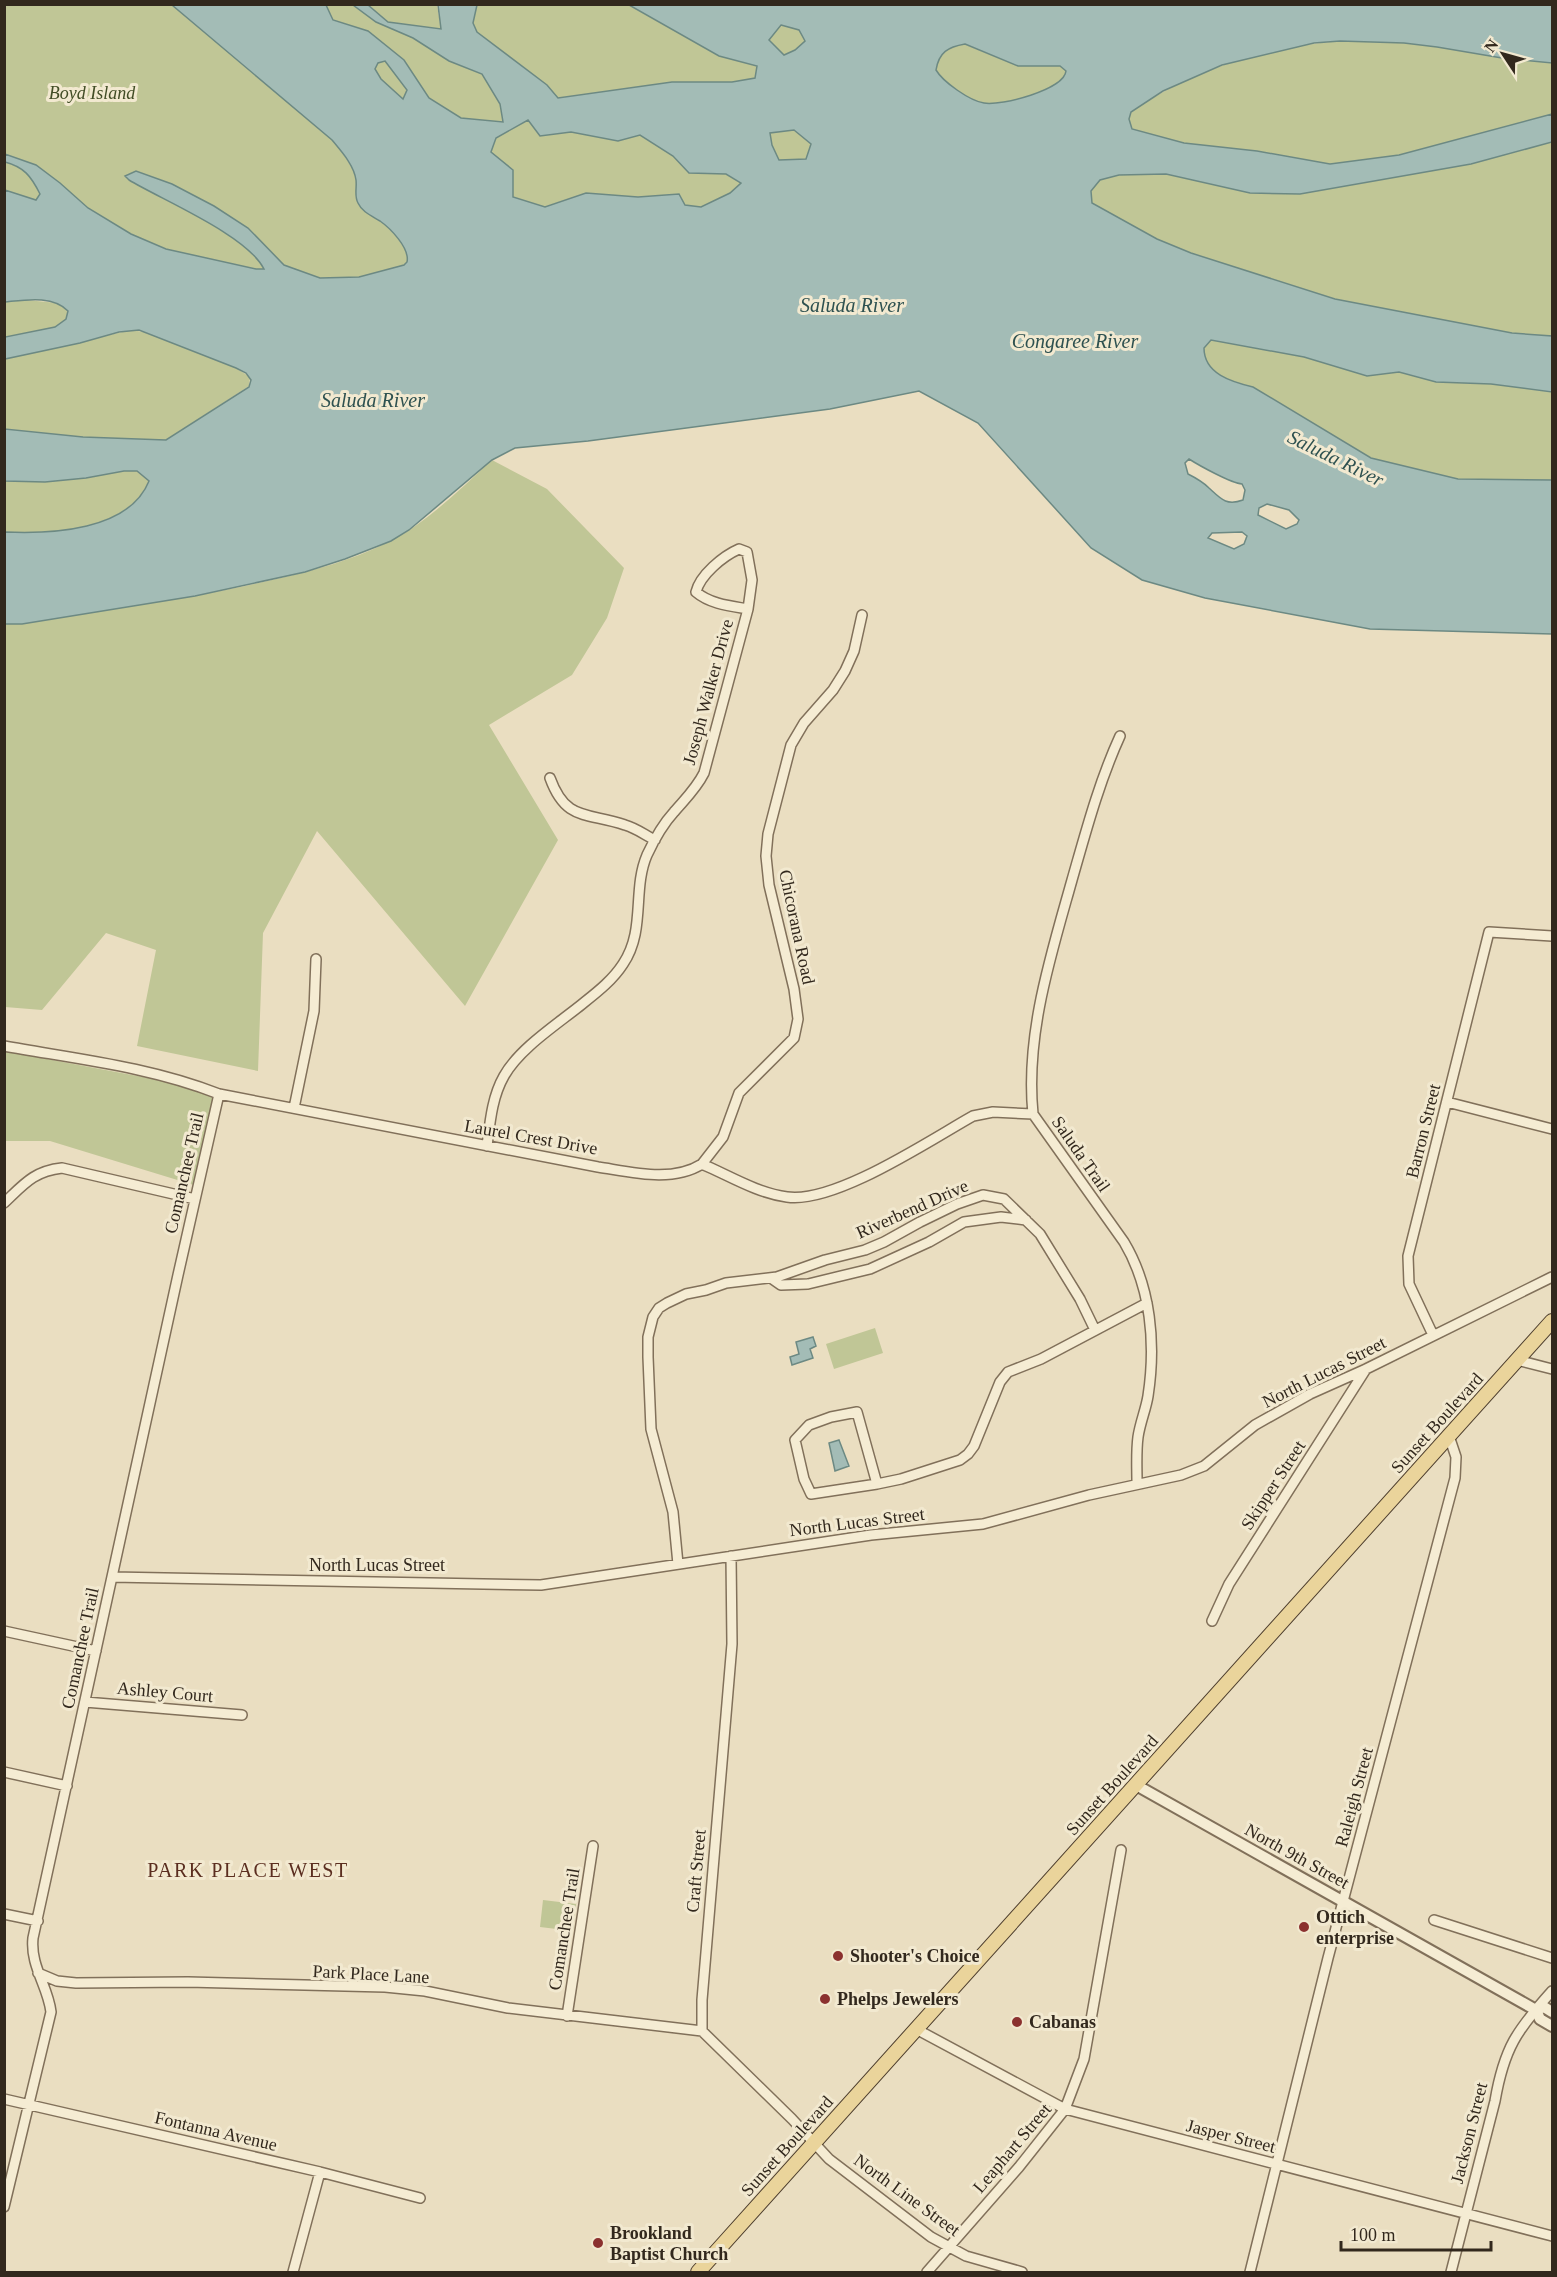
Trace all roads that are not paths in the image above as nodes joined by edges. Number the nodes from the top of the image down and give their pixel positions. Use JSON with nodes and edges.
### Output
{"nodes":[{"id":1,"x":748,"y":609,"type":"junction"},
{"id":2,"x":862,"y":615,"type":"dead end"},
{"id":3,"x":1120,"y":736,"type":"dead end"},
{"id":4,"x":550,"y":778,"type":"dead end"},
{"id":5,"x":655,"y":840,"type":"junction"},
{"id":6,"x":1552,"y":936,"type":"edge"},
{"id":7,"x":316,"y":959,"type":"dead end"},
{"id":8,"x":4,"y":1046,"type":"edge"},
{"id":9,"x":219,"y":1094,"type":"junction"},
{"id":10,"x":1447,"y":1102,"type":"junction"},
{"id":11,"x":294,"y":1107,"type":"junction"},
{"id":12,"x":1033,"y":1114,"type":"junction"},
{"id":13,"x":1552,"y":1129,"type":"edge"},
{"id":14,"x":487,"y":1146,"type":"junction"},
{"id":15,"x":702,"y":1164,"type":"junction"},
{"id":16,"x":195,"y":1199,"type":"junction"},
{"id":17,"x":4,"y":1203,"type":"edge"},
{"id":18,"x":1026,"y":1220,"type":"junction"},
{"id":19,"x":1552,"y":1277,"type":"edge"},
{"id":20,"x":771,"y":1278,"type":"junction"},
{"id":21,"x":1148,"y":1303,"type":"junction"},
{"id":22,"x":1552,"y":1321,"type":"edge"},
{"id":23,"x":1095,"y":1330,"type":"junction"},
{"id":24,"x":1433,"y":1335,"type":"junction"},
{"id":25,"x":1517,"y":1360,"type":"junction"},
{"id":26,"x":1552,"y":1368,"type":"edge"},
{"id":27,"x":1366,"y":1369,"type":"junction"},
{"id":28,"x":1449,"y":1436,"type":"junction"},
{"id":29,"x":1137,"y":1483,"type":"junction"},
{"id":30,"x":878,"y":1484,"type":"junction"},
{"id":31,"x":731,"y":1556,"type":"junction"},
{"id":32,"x":678,"y":1564,"type":"junction"},
{"id":33,"x":112,"y":1577,"type":"junction"},
{"id":34,"x":1212,"y":1621,"type":"dead end"},
{"id":35,"x":4,"y":1631,"type":"edge"},
{"id":36,"x":96,"y":1651,"type":"junction"},
{"id":37,"x":85,"y":1702,"type":"junction"},
{"id":38,"x":242,"y":1715,"type":"dead end"},
{"id":39,"x":4,"y":1772,"type":"edge"},
{"id":40,"x":1136,"y":1785,"type":"junction"},
{"id":41,"x":67,"y":1786,"type":"junction"},
{"id":42,"x":593,"y":1846,"type":"dead end"},
{"id":43,"x":1121,"y":1850,"type":"dead end"},
{"id":44,"x":1343,"y":1900,"type":"junction"},
{"id":45,"x":4,"y":1914,"type":"edge"},
{"id":46,"x":1434,"y":1920,"type":"dead end"},
{"id":47,"x":38,"y":1921,"type":"junction"},
{"id":48,"x":1552,"y":1958,"type":"edge"},
{"id":49,"x":38,"y":1973,"type":"junction"},
{"id":50,"x":1552,"y":1991,"type":"edge"},
{"id":51,"x":1536,"y":2010,"type":"junction"},
{"id":52,"x":1552,"y":2012,"type":"edge"},
{"id":53,"x":567,"y":2016,"type":"junction"},
{"id":54,"x":1552,"y":2026,"type":"edge"},
{"id":55,"x":916,"y":2029,"type":"junction"},
{"id":56,"x":702,"y":2031,"type":"junction"},
{"id":57,"x":4,"y":2099,"type":"edge"},
{"id":58,"x":29,"y":2105,"type":"junction"},
{"id":59,"x":1065,"y":2109,"type":"junction"},
{"id":60,"x":815,"y":2143,"type":"junction"},
{"id":61,"x":1277,"y":2164,"type":"junction"},
{"id":62,"x":320,"y":2172,"type":"junction"},
{"id":63,"x":420,"y":2198,"type":"dead end"},
{"id":64,"x":4,"y":2208,"type":"edge"},
{"id":65,"x":1466,"y":2213,"type":"junction"},
{"id":66,"x":1552,"y":2236,"type":"edge"},
{"id":67,"x":948,"y":2248,"type":"junction"},
{"id":68,"x":293,"y":2272,"type":"edge"},
{"id":69,"x":698,"y":2272,"type":"edge"},
{"id":70,"x":927,"y":2272,"type":"edge"},
{"id":71,"x":1022,"y":2272,"type":"edge"},
{"id":72,"x":1250,"y":2272,"type":"edge"},
{"id":73,"x":1451,"y":2272,"type":"edge"}],
"edges":[{"from":1,"to":1,"type":"street","name":"Joseph Walker Drive"},
{"from":1,"to":5,"type":"street","name":"Joseph Walker Drive"},
{"from":2,"to":15,"type":"street","name":"Chicorana Road"},
{"from":3,"to":12,"type":"street","name":"Saluda Trail"},
{"from":4,"to":5,"type":"street"},
{"from":5,"to":14,"type":"street","name":"Joseph Walker Drive"},
{"from":6,"to":10,"type":"street","name":"Barron Street"},
{"from":7,"to":11,"type":"street"},
{"from":8,"to":9,"type":"street","name":"Laurel Crest Drive"},
{"from":9,"to":11,"type":"street","name":"Laurel Crest Drive"},
{"from":9,"to":16,"type":"street","name":"Comanchee Trail"},
{"from":10,"to":13,"type":"street"},
{"from":10,"to":24,"type":"street","name":"Barron Street"},
{"from":11,"to":14,"type":"street","name":"Laurel Crest Drive"},
{"from":12,"to":15,"type":"street"},
{"from":12,"to":21,"type":"street","name":"Saluda Trail"},
{"from":14,"to":15,"type":"street","name":"Laurel Crest Drive"},
{"from":16,"to":17,"type":"street"},
{"from":16,"to":33,"type":"street","name":"Comanchee Trail"},
{"from":18,"to":20,"type":"street","name":"Riverbend Drive"},
{"from":18,"to":20,"type":"street","name":"Riverbend Drive"},
{"from":18,"to":23,"type":"street","name":"Riverbend Drive"},
{"from":19,"to":24,"type":"street","name":"North Lucas Street"},
{"from":20,"to":32,"type":"street","name":"Riverbend Drive"},
{"from":21,"to":23,"type":"street"},
{"from":21,"to":29,"type":"street","name":"Saluda Trail"},
{"from":22,"to":25,"type":"main road","name":"Sunset Boulevard"},
{"from":23,"to":30,"type":"street"},
{"from":24,"to":27,"type":"street","name":"North Lucas Street"},
{"from":25,"to":26,"type":"street"},
{"from":25,"to":28,"type":"main road","name":"Sunset Boulevard"},
{"from":27,"to":29,"type":"street","name":"North Lucas Street"},
{"from":27,"to":34,"type":"street","name":"Skipper Street"},
{"from":28,"to":40,"type":"main road","name":"Sunset Boulevard"},
{"from":28,"to":44,"type":"street","name":"Raleigh Street"},
{"from":29,"to":31,"type":"street","name":"North Lucas Street"},
{"from":30,"to":30,"type":"street"},
{"from":31,"to":32,"type":"street","name":"North Lucas Street"},
{"from":31,"to":56,"type":"street","name":"Craft Street"},
{"from":32,"to":33,"type":"street","name":"North Lucas Street"},
{"from":33,"to":36,"type":"street","name":"Comanchee Trail"},
{"from":35,"to":36,"type":"street"},
{"from":36,"to":37,"type":"street","name":"Comanchee Trail"},
{"from":37,"to":38,"type":"street","name":"Ashley Court"},
{"from":37,"to":41,"type":"street","name":"Comanchee Trail"},
{"from":39,"to":41,"type":"street"},
{"from":40,"to":44,"type":"street","name":"North 9th Street"},
{"from":40,"to":55,"type":"main road","name":"Sunset Boulevard"},
{"from":41,"to":47,"type":"street","name":"Comanchee Trail"},
{"from":42,"to":53,"type":"street","name":"Comanchee Trail"},
{"from":43,"to":59,"type":"street","name":"Leaphart Street"},
{"from":44,"to":51,"type":"street","name":"North 9th Street"},
{"from":44,"to":61,"type":"street","name":"Raleigh Street"},
{"from":45,"to":47,"type":"street"},
{"from":46,"to":48,"type":"street"},
{"from":47,"to":49,"type":"street","name":"Comanchee Trail"},
{"from":49,"to":53,"type":"street","name":"Park Place Lane"},
{"from":49,"to":58,"type":"street","name":"Comanchee Trail"},
{"from":50,"to":51,"type":"street","name":"Jackson Street"},
{"from":51,"to":52,"type":"street","name":"North 9th Street"},
{"from":51,"to":54,"type":"street","name":"North 9th Street"},
{"from":51,"to":65,"type":"street","name":"Jackson Street"},
{"from":53,"to":56,"type":"street","name":"Park Place Lane"},
{"from":55,"to":59,"type":"street","name":"Jasper Street"},
{"from":55,"to":60,"type":"main road","name":"Sunset Boulevard"},
{"from":56,"to":60,"type":"street"},
{"from":57,"to":58,"type":"street","name":"Fontanna Avenue"},
{"from":58,"to":62,"type":"street","name":"Fontanna Avenue"},
{"from":58,"to":64,"type":"street","name":"Comanchee Trail"},
{"from":59,"to":61,"type":"street","name":"Jasper Street"},
{"from":59,"to":67,"type":"street","name":"Leaphart Street"},
{"from":60,"to":67,"type":"street","name":"North Line Street"},
{"from":60,"to":69,"type":"main road","name":"Sunset Boulevard"},
{"from":61,"to":65,"type":"street","name":"Jasper Street"},
{"from":61,"to":72,"type":"street","name":"Raleigh Street"},
{"from":62,"to":63,"type":"street","name":"Fontanna Avenue"},
{"from":62,"to":68,"type":"street"},
{"from":65,"to":66,"type":"street","name":"Jasper Street"},
{"from":65,"to":73,"type":"street","name":"Jackson Street"},
{"from":67,"to":70,"type":"street","name":"Leaphart Street"},
{"from":67,"to":71,"type":"street","name":"North Line Street"}]}
